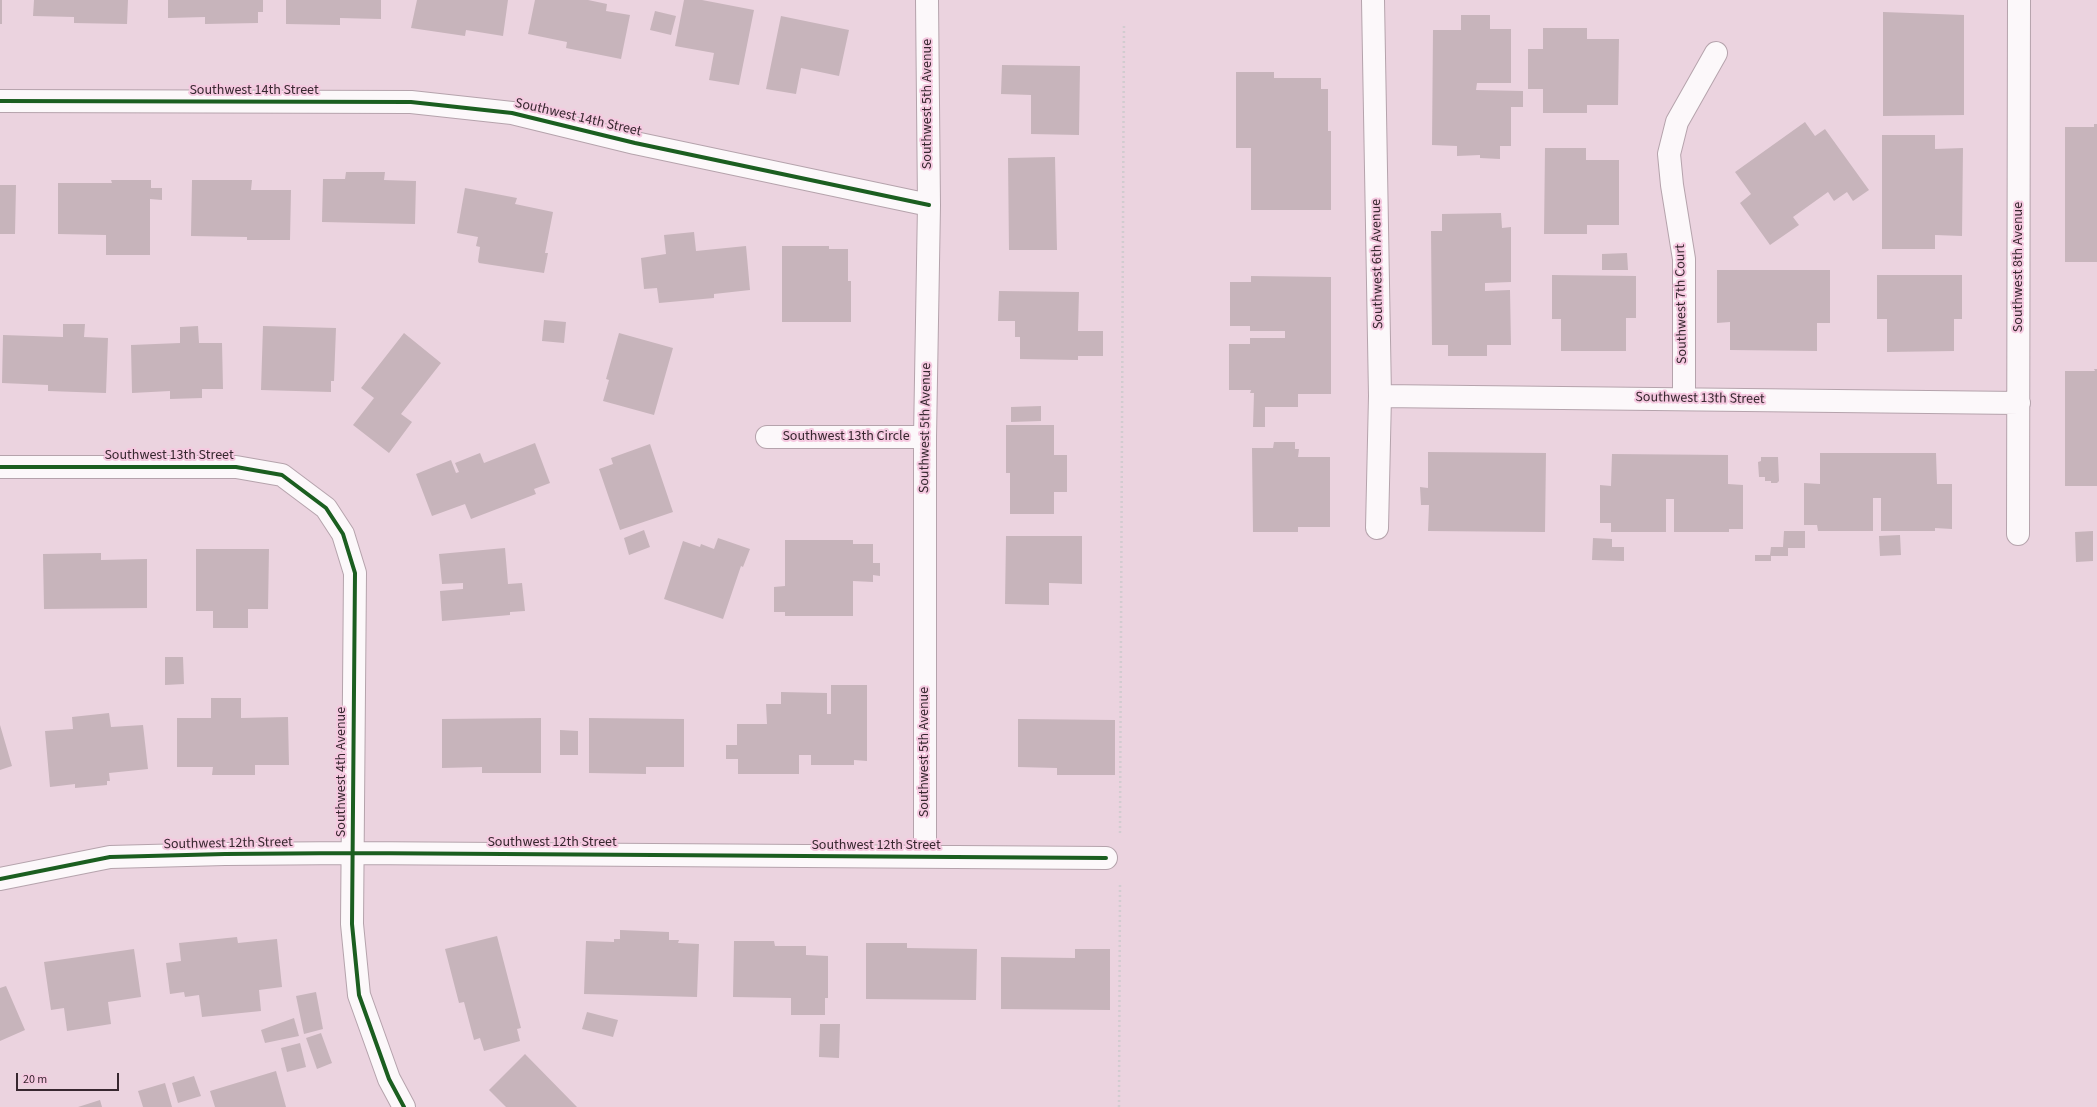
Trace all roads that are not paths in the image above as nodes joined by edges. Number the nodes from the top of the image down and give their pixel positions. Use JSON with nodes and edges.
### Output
{"nodes":[{"id":1,"x":927,"y":0,"type":"edge"},
{"id":2,"x":1373,"y":0,"type":"edge"},
{"id":3,"x":2019,"y":0,"type":"edge"},
{"id":4,"x":1716,"y":53,"type":"dead end"},
{"id":5,"x":0,"y":101,"type":"edge"},
{"id":6,"x":929,"y":205,"type":"junction"},
{"id":7,"x":1380,"y":396,"type":"junction"},
{"id":8,"x":1684,"y":399,"type":"junction"},
{"id":9,"x":2019,"y":403,"type":"junction"},
{"id":10,"x":767,"y":437,"type":"dead end"},
{"id":11,"x":925,"y":437,"type":"junction"},
{"id":12,"x":0,"y":467,"type":"edge"},
{"id":13,"x":326,"y":508,"type":"joint"},
{"id":14,"x":1377,"y":528,"type":"dead end"},
{"id":15,"x":2018,"y":534,"type":"dead end"},
{"id":16,"x":352,"y":853,"type":"junction"},
{"id":17,"x":925,"y":857,"type":"junction"},
{"id":18,"x":1106,"y":858,"type":"dead end"},
{"id":19,"x":0,"y":879,"type":"edge"},
{"id":20,"x":404,"y":1107,"type":"edge"}],
"edges":[{"from":1,"to":6,"type":"street","name":"Southwest 5th Avenue"},
{"from":2,"to":7,"type":"street","name":"Southwest 6th Avenue"},
{"from":3,"to":9,"type":"street","name":"Southwest 8th Avenue"},
{"from":4,"to":8,"type":"street","name":"Southwest 7th Court"},
{"from":5,"to":6,"type":"street","name":"Southwest 14th Street"},
{"from":6,"to":11,"type":"street","name":"Southwest 5th Avenue"},
{"from":7,"to":8,"type":"street","name":"Southwest 13th Street"},
{"from":7,"to":14,"type":"street","name":"Southwest 6th Avenue"},
{"from":8,"to":9,"type":"street","name":"Southwest 13th Street"},
{"from":9,"to":15,"type":"street","name":"Southwest 8th Avenue"},
{"from":10,"to":11,"type":"street","name":"Southwest 13th Circle"},
{"from":11,"to":17,"type":"street","name":"Southwest 5th Avenue"},
{"from":12,"to":13,"type":"street","name":"Southwest 13th Street"},
{"from":13,"to":16,"type":"street","name":"Southwest 4th Avenue"},
{"from":16,"to":17,"type":"street","name":"Southwest 12th Street"},
{"from":16,"to":19,"type":"street","name":"Southwest 12th Street"},
{"from":16,"to":20,"type":"street","name":"Southwest 4th Avenue"},
{"from":17,"to":18,"type":"street","name":"Southwest 12th Street"}]}
